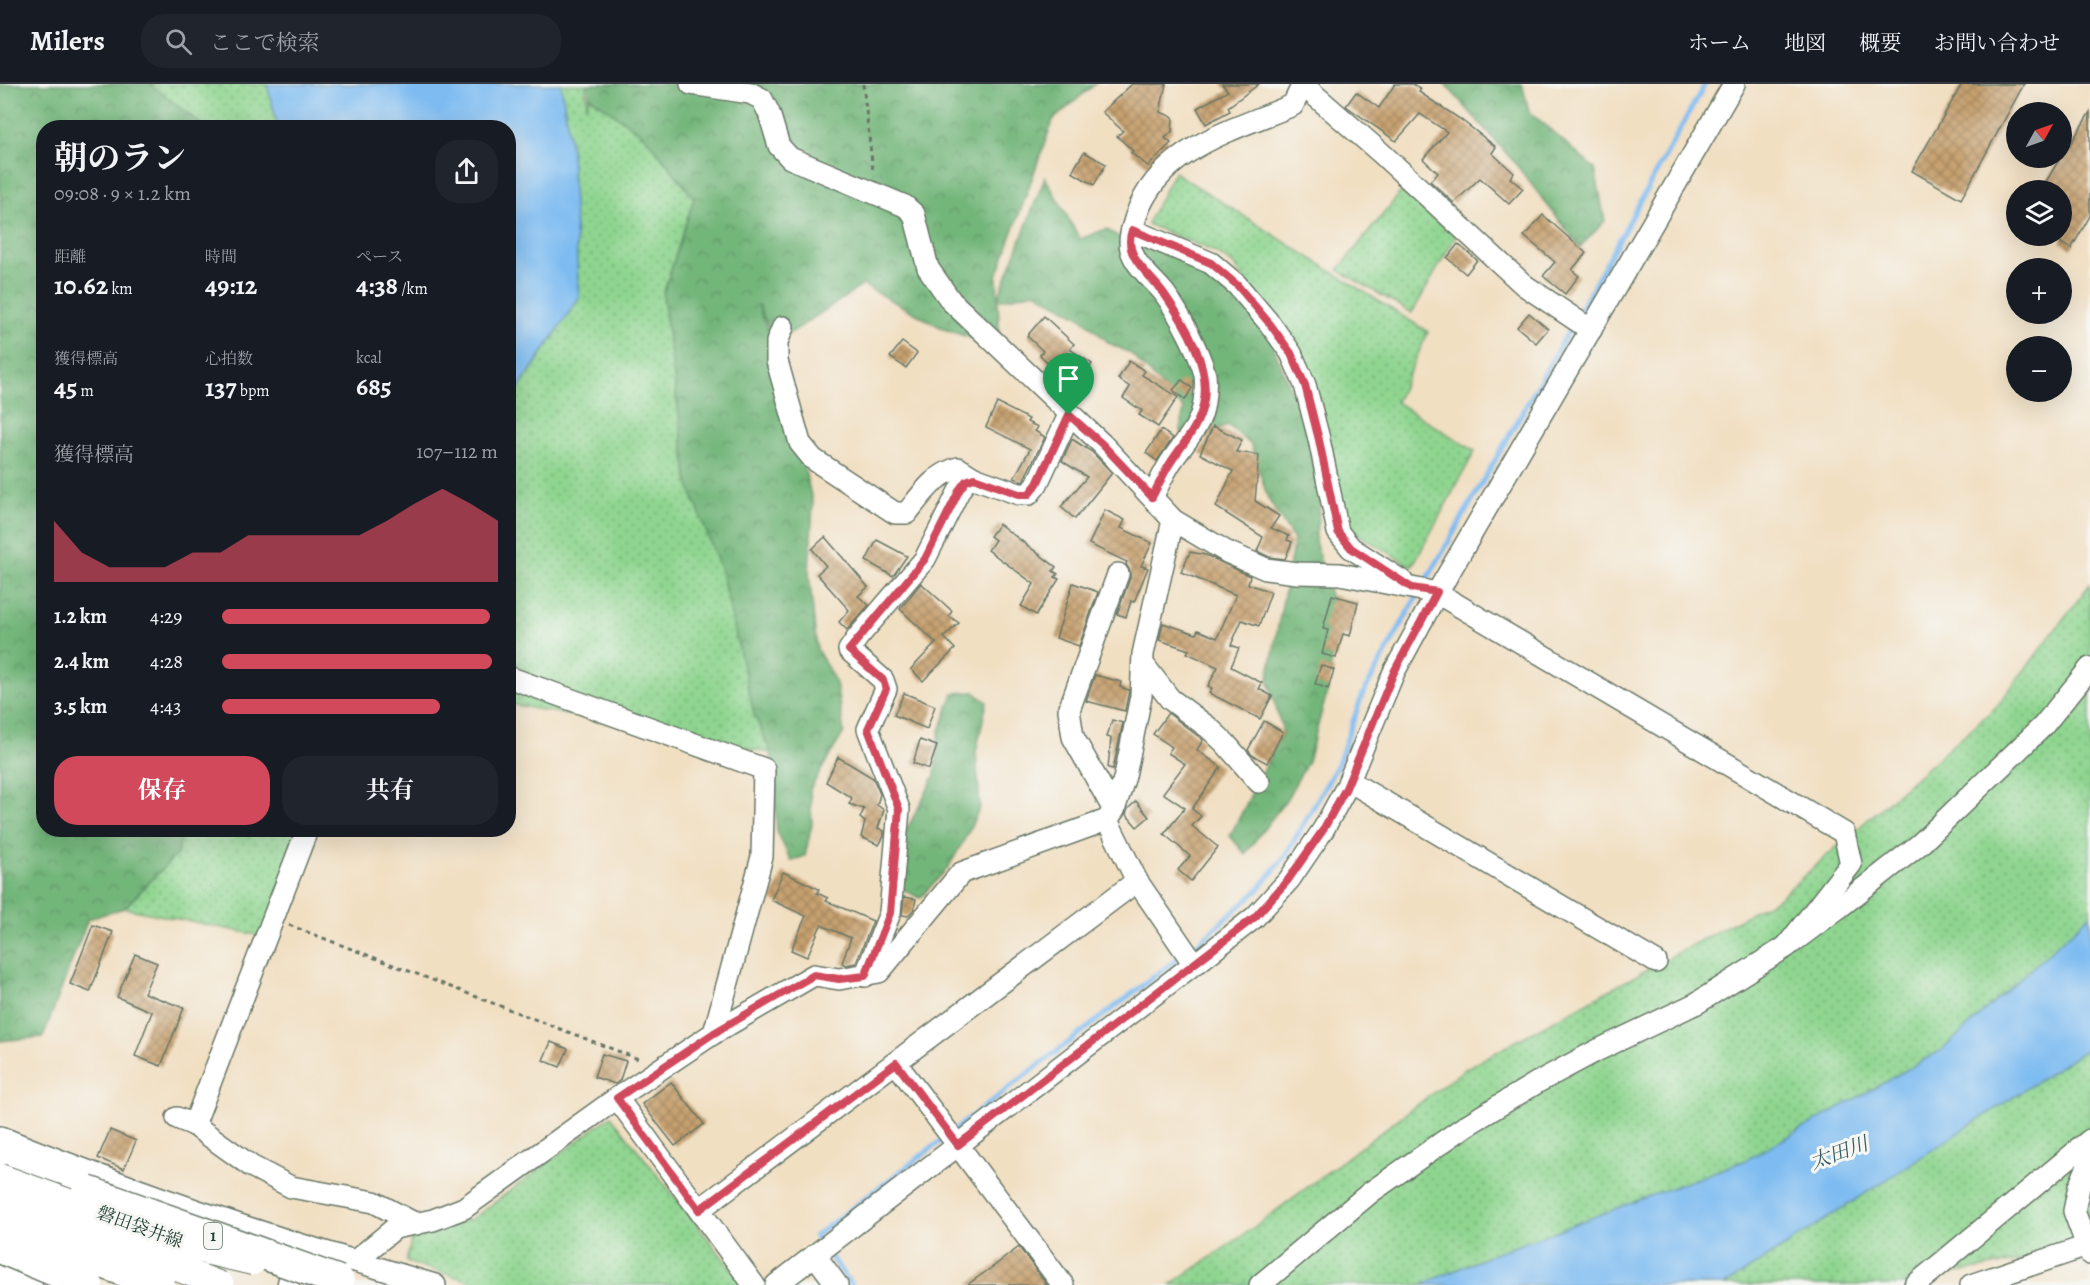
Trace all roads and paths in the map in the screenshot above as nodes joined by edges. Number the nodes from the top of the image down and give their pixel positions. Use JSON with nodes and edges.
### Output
{"nodes":[{"id":1,"x":691,"y":84,"type":"edge"},
{"id":2,"x":863,"y":84,"type":"edge"},
{"id":3,"x":1734,"y":84,"type":"edge"},
{"id":4,"x":1303,"y":85,"type":"edge"},
{"id":5,"x":875,"y":194,"type":"junction"},
{"id":6,"x":1132,"y":230,"type":"junction"},
{"id":7,"x":783,"y":327,"type":"dead end"},
{"id":8,"x":1591,"y":330,"type":"junction"},
{"id":9,"x":1069,"y":415,"type":"junction"},
{"id":10,"x":974,"y":478,"type":"junction"},
{"id":11,"x":1152,"y":497,"type":"junction"},
{"id":12,"x":1173,"y":520,"type":"junction"},
{"id":13,"x":1118,"y":574,"type":"dead end"},
{"id":14,"x":1412,"y":588,"type":"junction"},
{"id":15,"x":1437,"y":592,"type":"junction"},
{"id":16,"x":1143,"y":664,"type":"junction"},
{"id":17,"x":2090,"y":668,"type":"edge"},
{"id":18,"x":516,"y":680,"type":"edge"},
{"id":19,"x":1349,"y":781,"type":"junction"},
{"id":20,"x":1259,"y":782,"type":"dead end"},
{"id":21,"x":1111,"y":815,"type":"junction"},
{"id":22,"x":304,"y":837,"type":"edge"},
{"id":23,"x":1137,"y":881,"type":"junction"},
{"id":24,"x":273,"y":919,"type":"junction"},
{"id":25,"x":1786,"y":947,"type":"junction"},
{"id":26,"x":1656,"y":962,"type":"dead end"},
{"id":27,"x":1194,"y":964,"type":"junction"},
{"id":28,"x":865,"y":976,"type":"junction"},
{"id":29,"x":714,"y":1033,"type":"junction"},
{"id":30,"x":896,"y":1063,"type":"junction"},
{"id":31,"x":662,"y":1068,"type":"junction"},
{"id":32,"x":617,"y":1098,"type":"junction"},
{"id":33,"x":0,"y":1137,"type":"edge"},
{"id":34,"x":2090,"y":1140,"type":"edge"},
{"id":35,"x":958,"y":1145,"type":"junction"},
{"id":36,"x":0,"y":1158,"type":"edge"},
{"id":37,"x":2090,"y":1161,"type":"edge"},
{"id":38,"x":0,"y":1177,"type":"edge"},
{"id":39,"x":97,"y":1186,"type":"junction"},
{"id":40,"x":0,"y":1196,"type":"edge"},
{"id":41,"x":699,"y":1210,"type":"junction"},
{"id":42,"x":0,"y":1220,"type":"edge"},
{"id":43,"x":416,"y":1224,"type":"junction"},
{"id":44,"x":299,"y":1245,"type":"junction"},
{"id":45,"x":0,"y":1248,"type":"edge"},
{"id":46,"x":2089,"y":1248,"type":"edge"},
{"id":47,"x":815,"y":1255,"type":"junction"},
{"id":48,"x":0,"y":1273,"type":"edge"},
{"id":49,"x":349,"y":1276,"type":"edge"},
{"id":50,"x":27,"y":1285,"type":"edge"},
{"id":51,"x":69,"y":1285,"type":"edge"},
{"id":52,"x":88,"y":1285,"type":"edge"},
{"id":53,"x":160,"y":1285,"type":"edge"},
{"id":54,"x":221,"y":1285,"type":"edge"},
{"id":55,"x":288,"y":1285,"type":"edge"},
{"id":56,"x":435,"y":1285,"type":"edge"},
{"id":57,"x":754,"y":1285,"type":"edge"},
{"id":58,"x":776,"y":1285,"type":"edge"},
{"id":59,"x":837,"y":1285,"type":"edge"},
{"id":60,"x":1063,"y":1285,"type":"edge"},
{"id":61,"x":1260,"y":1285,"type":"edge"},
{"id":62,"x":1916,"y":1285,"type":"edge"},
{"id":63,"x":1971,"y":1285,"type":"edge"}],
"edges":[{"from":1,"to":5,"type":"street"},
{"from":2,"to":5,"type":"path"},
{"from":3,"to":8,"type":"street"},
{"from":4,"to":6,"type":"street"},
{"from":4,"to":8,"type":"street"},
{"from":5,"to":9,"type":"street"},
{"from":6,"to":11,"type":"street"},
{"from":6,"to":14,"type":"street"},
{"from":7,"to":10,"type":"street"},
{"from":8,"to":15,"type":"street"},
{"from":9,"to":10,"type":"street"},
{"from":9,"to":11,"type":"street"},
{"from":10,"to":28,"type":"street"},
{"from":11,"to":12,"type":"street"},
{"from":12,"to":14,"type":"street"},
{"from":12,"to":16,"type":"street"},
{"from":13,"to":21,"type":"street"},
{"from":14,"to":15,"type":"street"},
{"from":15,"to":19,"type":"street"},
{"from":15,"to":25,"type":"street"},
{"from":16,"to":20,"type":"street"},
{"from":16,"to":21,"type":"street"},
{"from":17,"to":25,"type":"street"},
{"from":18,"to":29,"type":"street"},
{"from":19,"to":26,"type":"street"},
{"from":19,"to":27,"type":"street"},
{"from":21,"to":23,"type":"street"},
{"from":21,"to":28,"type":"street"},
{"from":22,"to":24,"type":"street"},
{"from":23,"to":27,"type":"street"},
{"from":23,"to":30,"type":"street"},
{"from":24,"to":31,"type":"path"},
{"from":24,"to":43,"type":"street"},
{"from":25,"to":61,"type":"street"},
{"from":27,"to":35,"type":"street"},
{"from":28,"to":29,"type":"street"},
{"from":29,"to":31,"type":"street"},
{"from":30,"to":35,"type":"street"},
{"from":30,"to":41,"type":"street"},
{"from":31,"to":32,"type":"street"},
{"from":32,"to":41,"type":"street"},
{"from":32,"to":43,"type":"street"},
{"from":33,"to":39,"type":"street"},
{"from":34,"to":62,"type":"street"},
{"from":35,"to":47,"type":"street"},
{"from":35,"to":60,"type":"street"},
{"from":36,"to":39,"type":"highway","number":"1"},
{"from":37,"to":46,"type":"street"},
{"from":38,"to":49,"type":"main road","name":"磐田袋井線","bridge":true},
{"from":39,"to":44,"type":"street"},
{"from":39,"to":49,"type":"highway","number":"1","bridge":true},
{"from":39,"to":51,"type":"street"},
{"from":40,"to":54,"type":"main road","bridge":true},
{"from":41,"to":57,"type":"street"},
{"from":42,"to":53,"type":"highway","bridge":true},
{"from":43,"to":49,"type":"street"},
{"from":44,"to":49,"type":"street"},
{"from":44,"to":55,"type":"street"},
{"from":45,"to":52,"type":"highway","bridge":true},
{"from":46,"to":63,"type":"street"},
{"from":47,"to":58,"type":"street"},
{"from":47,"to":59,"type":"street"},
{"from":48,"to":50,"type":"highway"},
{"from":49,"to":56,"type":"street"}]}
